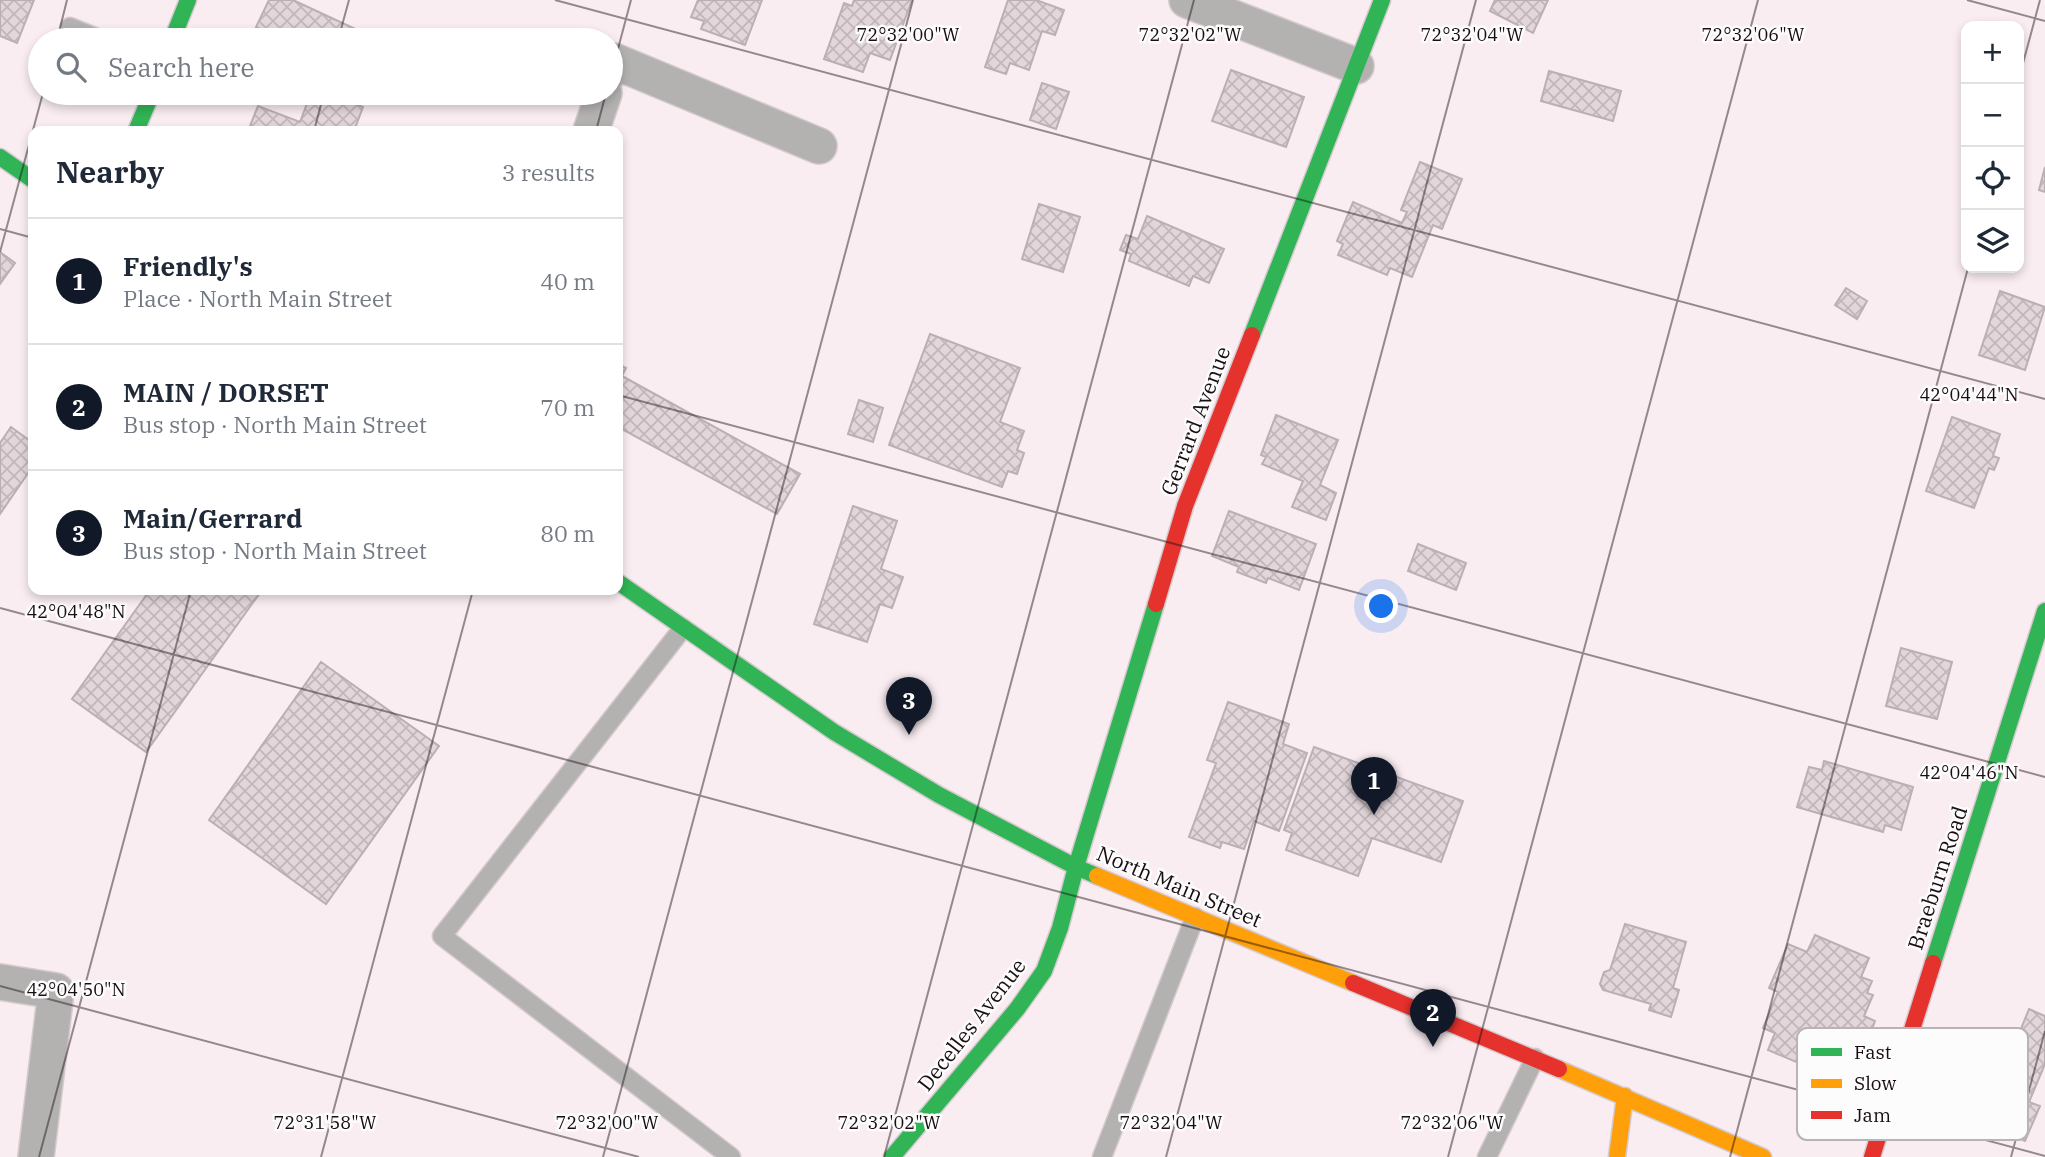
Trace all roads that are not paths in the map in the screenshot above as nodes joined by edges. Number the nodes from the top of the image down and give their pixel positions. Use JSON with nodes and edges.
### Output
{"nodes":[{"id":1,"x":188,"y":0,"type":"edge"},
{"id":2,"x":1187,"y":0,"type":"edge"},
{"id":3,"x":1382,"y":0,"type":"edge"},
{"id":4,"x":177,"y":28,"type":"edge"},
{"id":5,"x":1356,"y":66,"type":"junction"},
{"id":6,"x":623,"y":79,"type":"edge"},
{"id":7,"x":147,"y":105,"type":"edge"},
{"id":8,"x":600,"y":105,"type":"edge"},
{"id":9,"x":138,"y":126,"type":"edge"},
{"id":10,"x":593,"y":126,"type":"edge"},
{"id":11,"x":819,"y":146,"type":"dead end"},
{"id":12,"x":0,"y":157,"type":"edge"},
{"id":13,"x":28,"y":177,"type":"edge"},
{"id":14,"x":623,"y":586,"type":"edge"},
{"id":15,"x":2045,"y":611,"type":"edge"},
{"id":16,"x":683,"y":628,"type":"junction"},
{"id":17,"x":1076,"y":867,"type":"junction"},
{"id":18,"x":1195,"y":917,"type":"junction"},
{"id":19,"x":0,"y":982,"type":"edge"},
{"id":20,"x":1913,"y":1028,"type":"edge"},
{"id":21,"x":1535,"y":1058,"type":"junction"},
{"id":22,"x":1625,"y":1096,"type":"junction"},
{"id":23,"x":1877,"y":1140,"type":"edge"},
{"id":24,"x":36,"y":1157,"type":"edge"},
{"id":25,"x":732,"y":1157,"type":"edge"},
{"id":26,"x":892,"y":1157,"type":"edge"},
{"id":27,"x":1102,"y":1157,"type":"edge"},
{"id":28,"x":1487,"y":1157,"type":"edge"},
{"id":29,"x":1617,"y":1157,"type":"edge"},
{"id":30,"x":1763,"y":1157,"type":"edge"},
{"id":31,"x":1872,"y":1157,"type":"edge"}],
"edges":[{"from":1,"to":4,"type":"street"},
{"from":2,"to":5,"type":"street"},
{"from":3,"to":5,"type":"street","name":"Gerrard Avenue"},
{"from":5,"to":17,"type":"street","name":"Gerrard Avenue"},
{"from":6,"to":11,"type":"street"},
{"from":7,"to":9,"type":"street"},
{"from":8,"to":10,"type":"street"},
{"from":12,"to":13,"type":"street"},
{"from":14,"to":16,"type":"street","name":"North Main Street"},
{"from":15,"to":20,"type":"street","name":"Braeburn Road"},
{"from":16,"to":17,"type":"street","name":"North Main Street"},
{"from":16,"to":25,"type":"lane"},
{"from":17,"to":18,"type":"street","name":"North Main Street"},
{"from":17,"to":26,"type":"street","name":"Decelles Avenue"},
{"from":18,"to":21,"type":"street","name":"North Main Street"},
{"from":18,"to":27,"type":"lane"},
{"from":19,"to":24,"type":"street"},
{"from":21,"to":22,"type":"street","name":"North Main Street"},
{"from":21,"to":28,"type":"lane"},
{"from":22,"to":29,"type":"street"},
{"from":22,"to":30,"type":"street","name":"North Main Street"},
{"from":23,"to":31,"type":"street","name":"Braeburn Road"}]}
